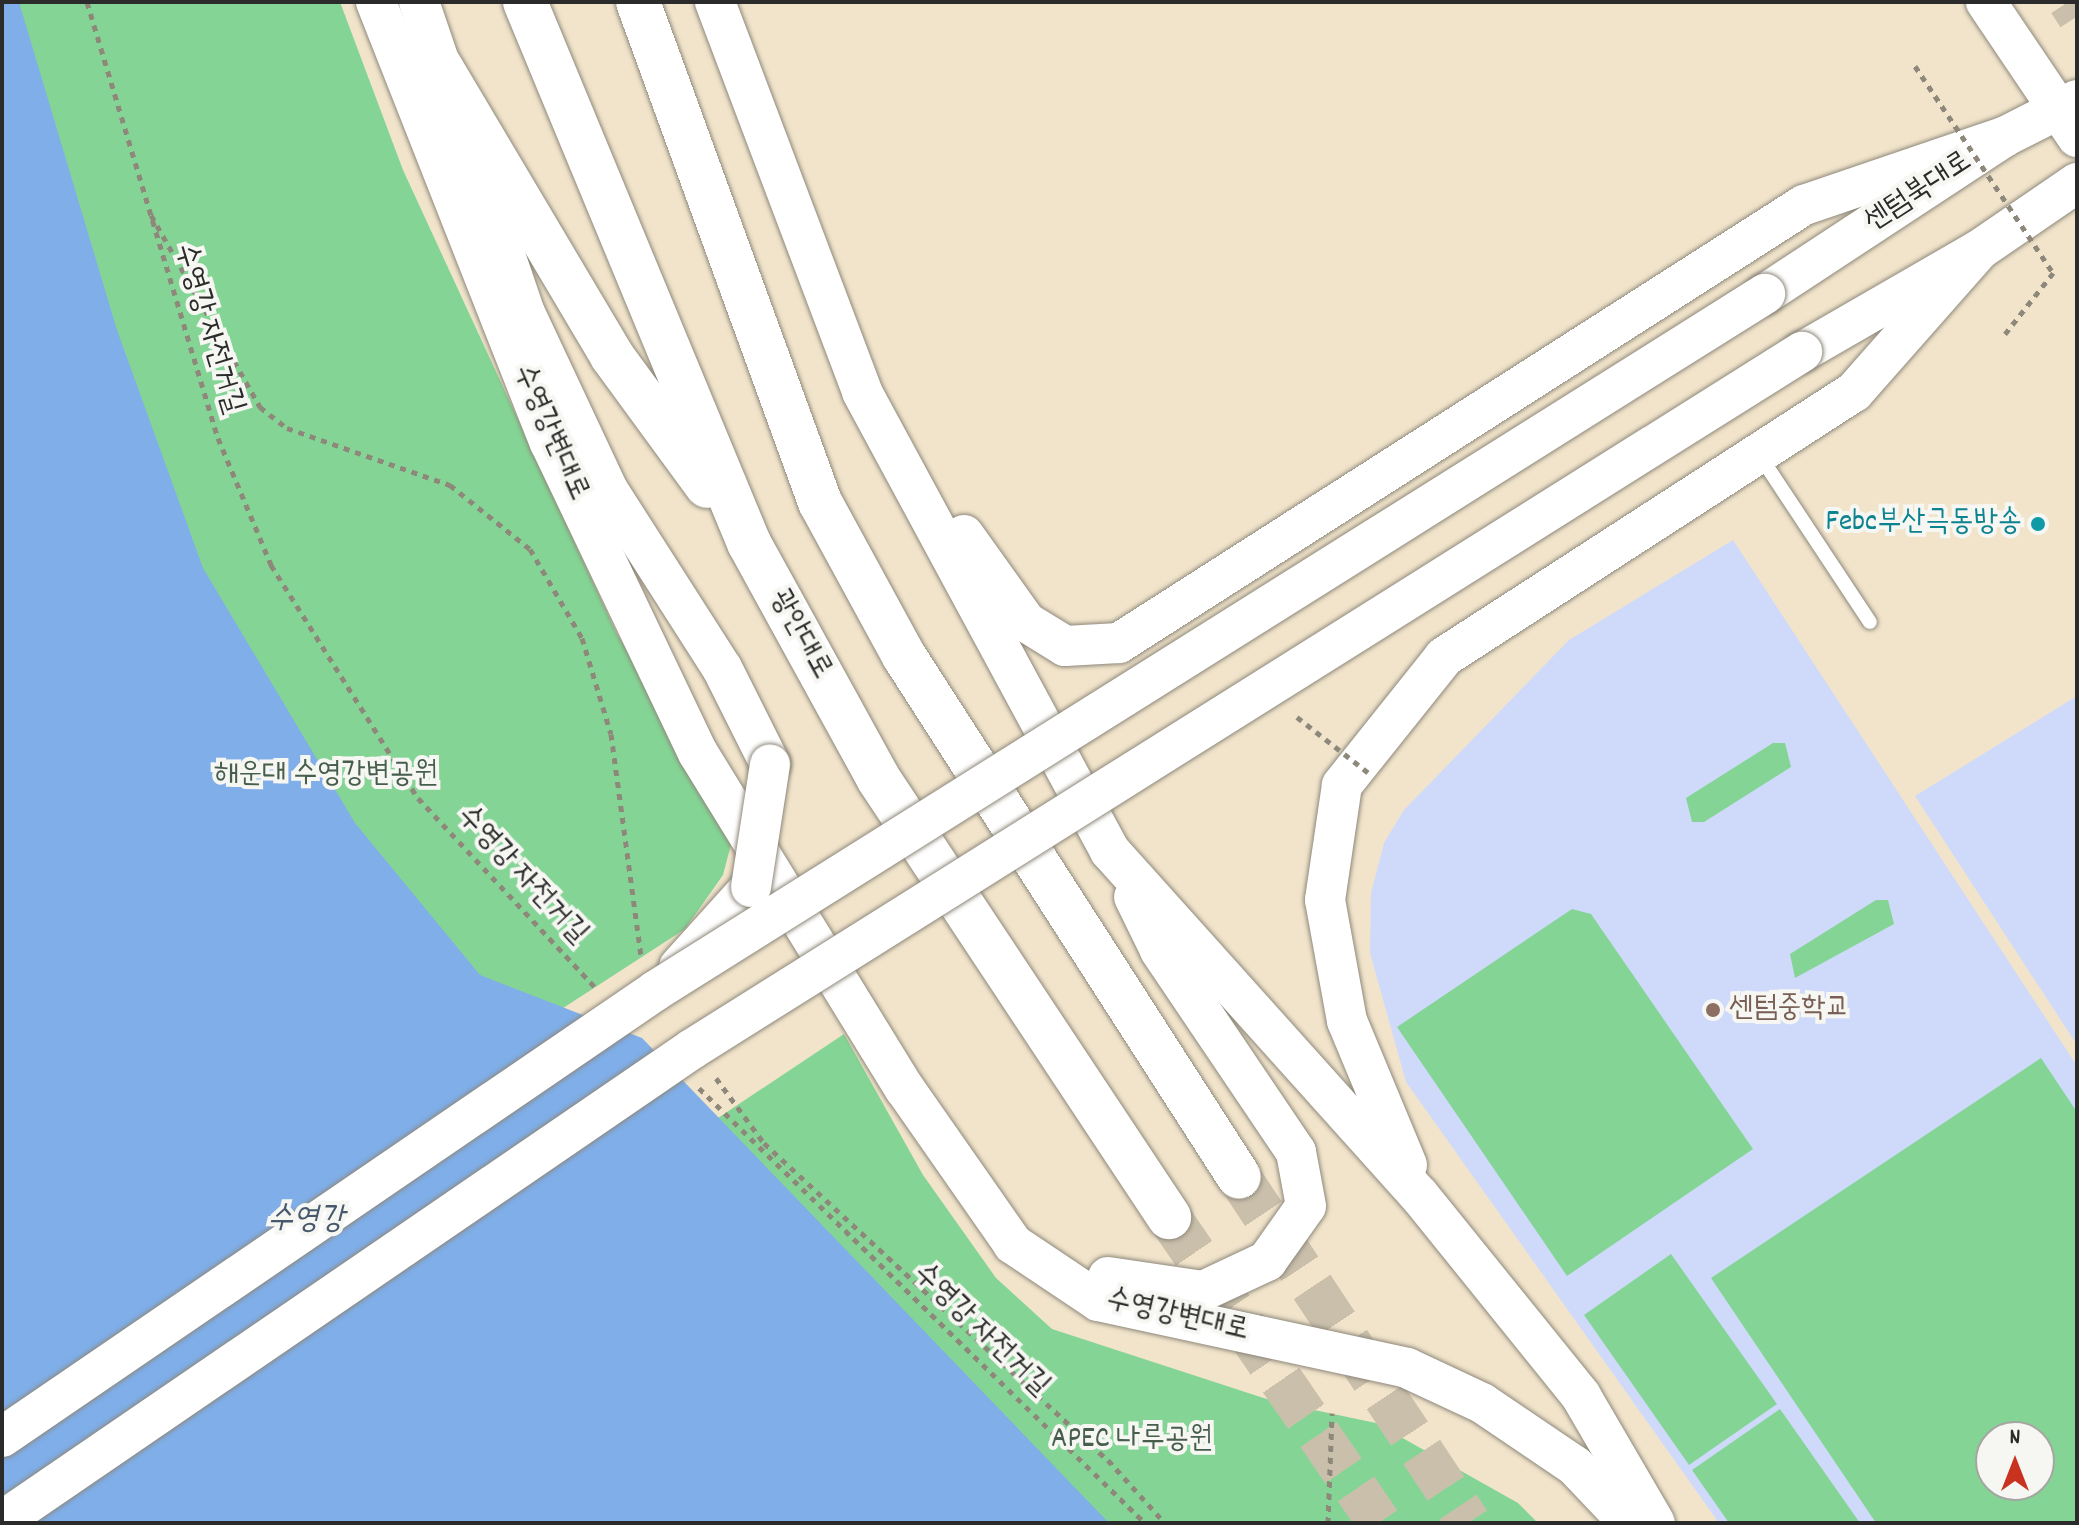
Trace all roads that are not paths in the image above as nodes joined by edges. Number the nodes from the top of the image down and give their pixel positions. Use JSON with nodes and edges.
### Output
{"nodes":[{"id":1,"x":376,"y":2,"type":"edge"},
{"id":2,"x":419,"y":2,"type":"edge"},
{"id":3,"x":525,"y":2,"type":"edge"},
{"id":4,"x":638,"y":2,"type":"edge"},
{"id":5,"x":715,"y":2,"type":"edge"},
{"id":6,"x":1986,"y":2,"type":"edge"},
{"id":7,"x":440,"y":66,"type":"junction"},
{"id":8,"x":2071,"y":116,"type":"edge"},
{"id":9,"x":2004,"y":137,"type":"junction"},
{"id":10,"x":2077,"y":183,"type":"edge"},
{"id":11,"x":1979,"y":250,"type":"junction"},
{"id":12,"x":862,"y":392,"type":"junction"},
{"id":13,"x":1759,"y":454,"type":"junction"},
{"id":14,"x":749,"y":543,"type":"junction"},
{"id":15,"x":1870,"y":622,"type":"dead end"},
{"id":16,"x":1110,"y":851,"type":"junction"},
{"id":17,"x":648,"y":978,"type":"junction"},
{"id":18,"x":1239,"y":1177,"type":"tunnel mouth"},
{"id":19,"x":1419,"y":1195,"type":"junction"},
{"id":20,"x":1169,"y":1217,"type":"tunnel mouth"},
{"id":21,"x":1013,"y":1244,"type":"junction"},
{"id":22,"x":2,"y":1437,"type":"edge"},
{"id":23,"x":2,"y":1521,"type":"edge"},
{"id":24,"x":1629,"y":1523,"type":"edge"},
{"id":25,"x":1655,"y":1523,"type":"edge"}],
"edges":[{"from":1,"to":21,"type":"main road","name":"수영강변대로"},
{"from":2,"to":7,"type":"main road"},
{"from":3,"to":14,"type":"highway","name":"광안대로"},
{"from":4,"to":18,"type":"highway"},
{"from":5,"to":12,"type":"main road"},
{"from":6,"to":8,"type":"main road"},
{"from":7,"to":14,"type":"highway"},
{"from":7,"to":17,"type":"main road","bridge":true},
{"from":8,"to":9,"type":"main road","name":"센텀북대로"},
{"from":9,"to":12,"type":"main road"},
{"from":9,"to":17,"type":"main road","name":"센텀북대로","bridge":true},
{"from":10,"to":11,"type":"main road"},
{"from":11,"to":13,"type":"main road"},
{"from":11,"to":23,"type":"main road","bridge":true},
{"from":12,"to":16,"type":"main road"},
{"from":13,"to":15,"type":"lane"},
{"from":13,"to":19,"type":"main road"},
{"from":14,"to":20,"type":"highway","name":"광안대로"},
{"from":16,"to":19,"type":"main road"},
{"from":16,"to":21,"type":"main road"},
{"from":17,"to":22,"type":"main road","bridge":true},
{"from":19,"to":25,"type":"main road"},
{"from":21,"to":24,"type":"main road","name":"수영강변대로"}]}
